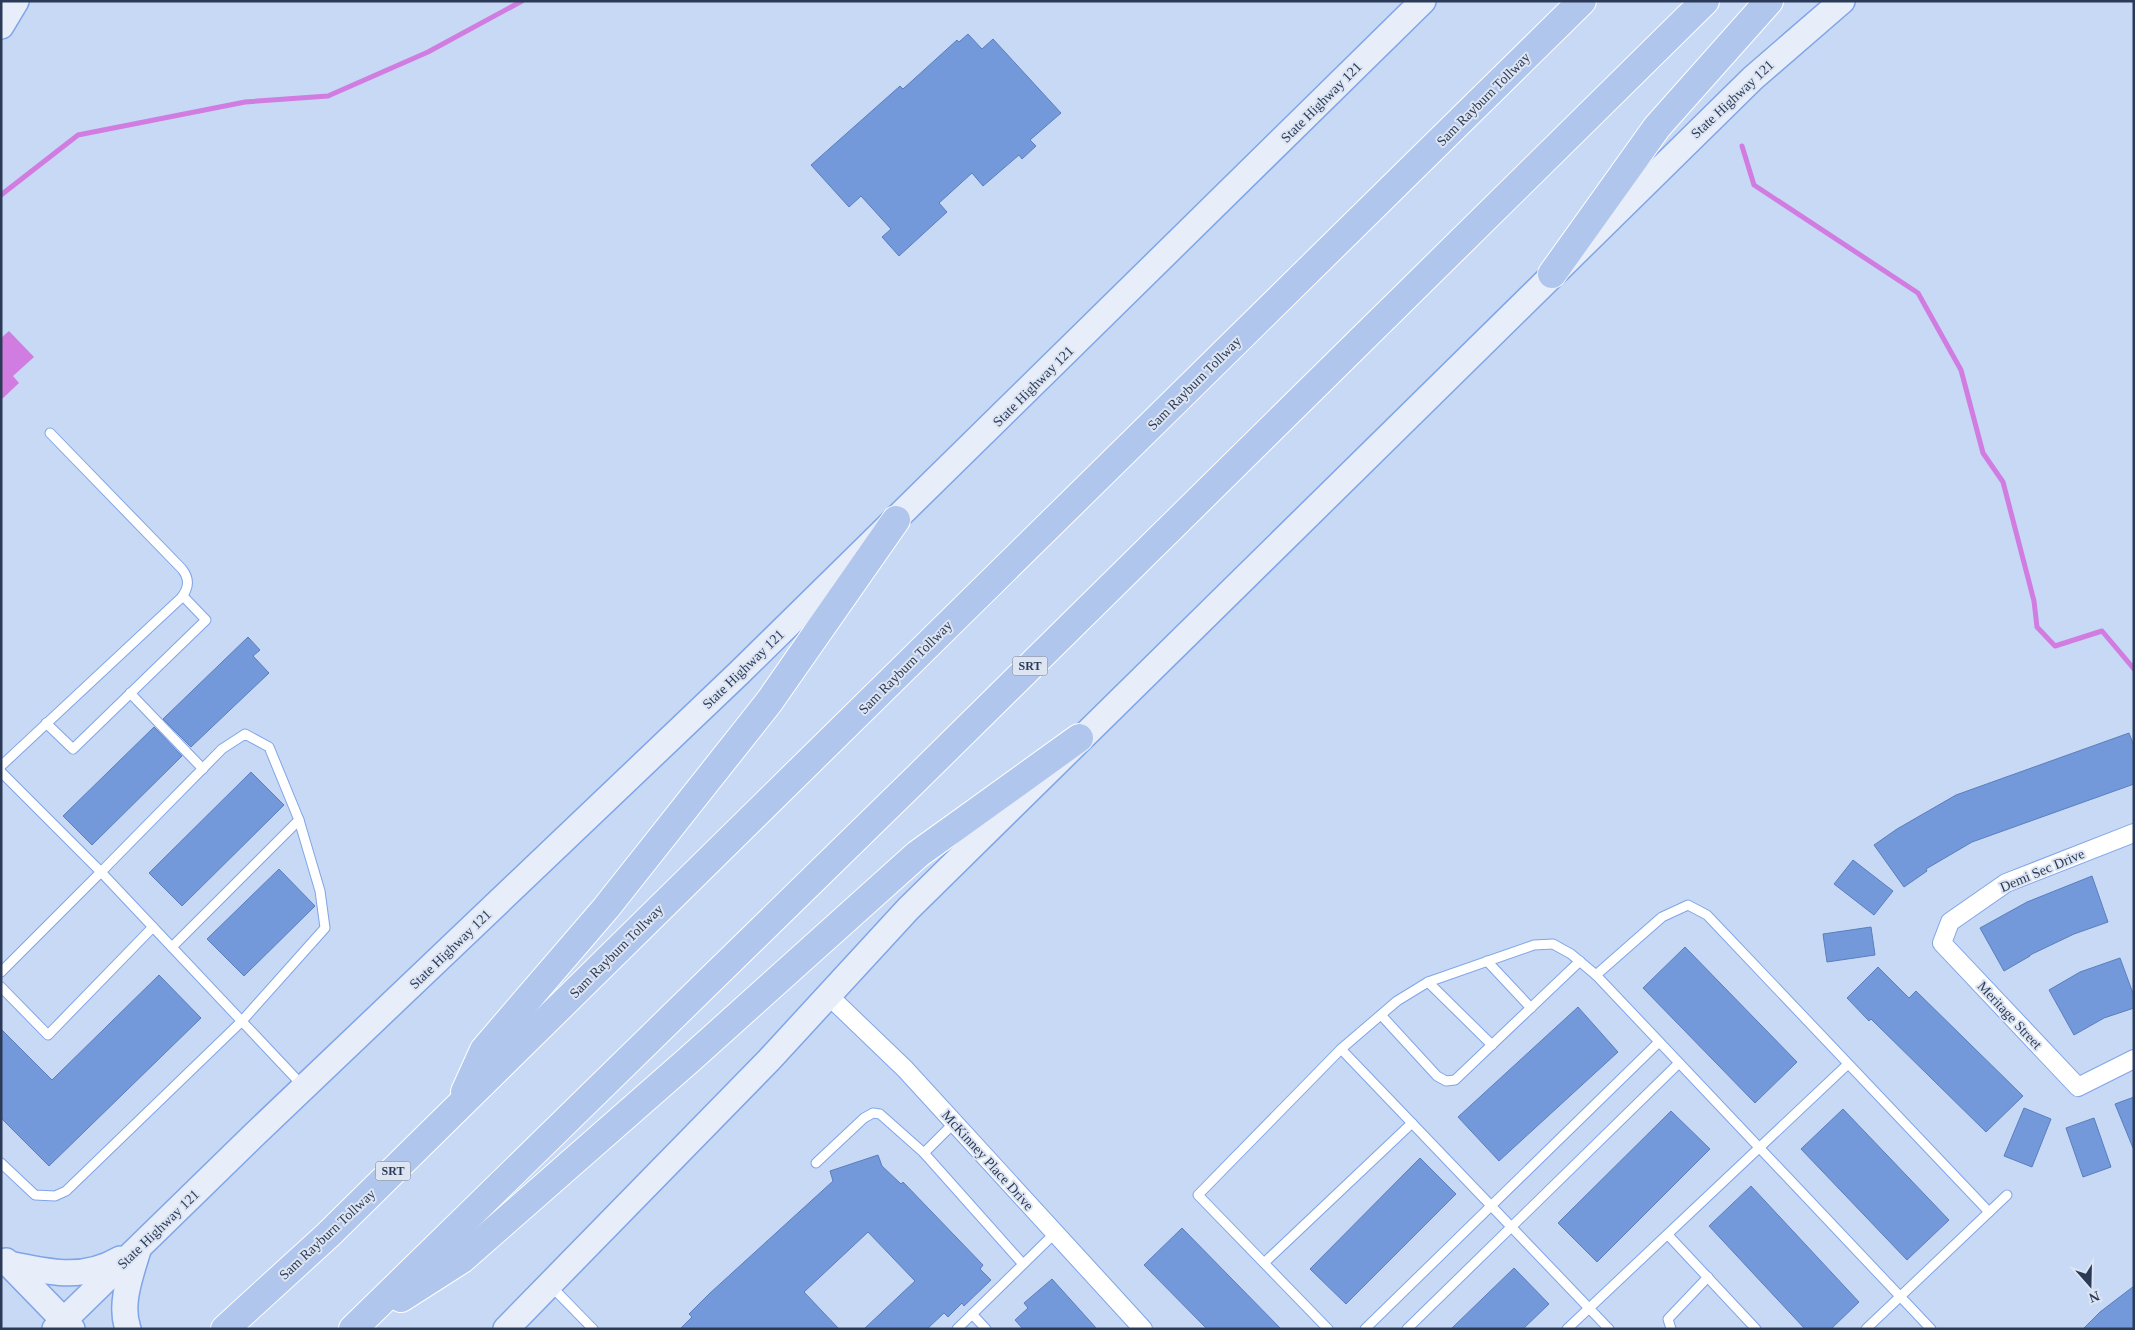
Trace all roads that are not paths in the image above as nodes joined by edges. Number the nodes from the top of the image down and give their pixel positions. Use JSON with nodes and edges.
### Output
{"nodes":[{"id":1,"x":16,"y":1,"type":"edge"},
{"id":2,"x":1423,"y":1,"type":"edge"},
{"id":3,"x":1582,"y":1,"type":"edge"},
{"id":4,"x":1705,"y":1,"type":"edge"},
{"id":5,"x":1769,"y":1,"type":"edge"},
{"id":6,"x":1842,"y":1,"type":"edge"},
{"id":7,"x":1,"y":26,"type":"edge"},
{"id":8,"x":1552,"y":274,"type":"junction"},
{"id":9,"x":50,"y":433,"type":"dead end"},
{"id":10,"x":896,"y":520,"type":"junction"},
{"id":11,"x":182,"y":596,"type":"junction"},
{"id":12,"x":130,"y":693,"type":"junction"},
{"id":13,"x":46,"y":723,"type":"junction"},
{"id":14,"x":1079,"y":738,"type":"junction"},
{"id":15,"x":1,"y":766,"type":"edge"},
{"id":16,"x":203,"y":769,"type":"junction"},
{"id":17,"x":1,"y":772,"type":"edge"},
{"id":18,"x":299,"y":820,"type":"junction"},
{"id":19,"x":2134,"y":833,"type":"edge"},
{"id":20,"x":102,"y":872,"type":"junction"},
{"id":21,"x":153,"y":927,"type":"junction"},
{"id":22,"x":1942,"y":943,"type":"joint"},
{"id":23,"x":172,"y":947,"type":"junction"},
{"id":24,"x":1487,"y":961,"type":"junction"},
{"id":25,"x":1580,"y":961,"type":"junction"},
{"id":26,"x":1,"y":972,"type":"edge"},
{"id":27,"x":1596,"y":975,"type":"junction"},
{"id":28,"x":1428,"y":982,"type":"junction"},
{"id":29,"x":1,"y":987,"type":"edge"},
{"id":30,"x":829,"y":996,"type":"junction"},
{"id":31,"x":1531,"y":1008,"type":"junction"},
{"id":32,"x":1380,"y":1015,"type":"junction"},
{"id":33,"x":242,"y":1021,"type":"junction"},
{"id":34,"x":1658,"y":1042,"type":"junction"},
{"id":35,"x":1492,"y":1045,"type":"junction"},
{"id":36,"x":1342,"y":1049,"type":"junction"},
{"id":37,"x":2134,"y":1059,"type":"edge"},
{"id":38,"x":1679,"y":1063,"type":"junction"},
{"id":39,"x":1848,"y":1064,"type":"junction"},
{"id":40,"x":304,"y":1088,"type":"junction"},
{"id":41,"x":458,"y":1107,"type":"junction"},
{"id":42,"x":954,"y":1123,"type":"junction"},
{"id":43,"x":1412,"y":1123,"type":"junction"},
{"id":44,"x":1760,"y":1148,"type":"junction"},
{"id":45,"x":924,"y":1153,"type":"junction"},
{"id":46,"x":1,"y":1163,"type":"edge"},
{"id":47,"x":816,"y":1163,"type":"dead end"},
{"id":48,"x":2007,"y":1195,"type":"dead end"},
{"id":49,"x":1491,"y":1206,"type":"junction"},
{"id":50,"x":1989,"y":1212,"type":"junction"},
{"id":51,"x":1512,"y":1227,"type":"junction"},
{"id":52,"x":1055,"y":1233,"type":"junction"},
{"id":53,"x":1668,"y":1235,"type":"junction"},
{"id":54,"x":139,"y":1247,"type":"junction"},
{"id":55,"x":5,"y":1260,"type":"edge"},
{"id":56,"x":1264,"y":1263,"type":"junction"},
{"id":57,"x":1023,"y":1264,"type":"junction"},
{"id":58,"x":1708,"y":1277,"type":"junction"},
{"id":59,"x":549,"y":1284,"type":"junction"},
{"id":60,"x":1900,"y":1297,"type":"junction"},
{"id":61,"x":1590,"y":1308,"type":"junction"},
{"id":62,"x":972,"y":1314,"type":"junction"},
{"id":63,"x":64,"y":1326,"type":"edge"},
{"id":64,"x":128,"y":1329,"type":"edge"},
{"id":65,"x":225,"y":1329,"type":"edge"},
{"id":66,"x":353,"y":1329,"type":"edge"},
{"id":67,"x":506,"y":1329,"type":"edge"},
{"id":68,"x":593,"y":1329,"type":"edge"},
{"id":69,"x":956,"y":1329,"type":"edge"},
{"id":70,"x":986,"y":1329,"type":"edge"},
{"id":71,"x":1142,"y":1329,"type":"edge"},
{"id":72,"x":1328,"y":1329,"type":"edge"},
{"id":73,"x":1365,"y":1329,"type":"edge"},
{"id":74,"x":1407,"y":1329,"type":"edge"},
{"id":75,"x":1568,"y":1329,"type":"edge"},
{"id":76,"x":1609,"y":1329,"type":"edge"},
{"id":77,"x":1671,"y":1329,"type":"edge"},
{"id":78,"x":1756,"y":1329,"type":"edge"},
{"id":79,"x":1866,"y":1329,"type":"edge"},
{"id":80,"x":1931,"y":1329,"type":"edge"}],
"edges":[{"from":1,"to":7,"type":"main road"},
{"from":2,"to":10,"type":"main road","name":"State Highway 121"},
{"from":3,"to":41,"type":"highway","name":"Sam Rayburn Tollway","number":"SRT"},
{"from":4,"to":66,"type":"highway","number":"SRT"},
{"from":5,"to":8,"type":"highway"},
{"from":6,"to":8,"type":"main road","name":"State Highway 121"},
{"from":8,"to":14,"type":"main road","name":"State Highway 121"},
{"from":9,"to":11,"type":"lane"},
{"from":10,"to":40,"type":"main road","name":"State Highway 121"},
{"from":10,"to":41,"type":"highway"},
{"from":11,"to":12,"type":"lane"},
{"from":11,"to":13,"type":"lane"},
{"from":12,"to":13,"type":"lane"},
{"from":12,"to":16,"type":"lane"},
{"from":13,"to":15,"type":"lane"},
{"from":14,"to":30,"type":"main road","name":"State Highway 121"},
{"from":14,"to":66,"type":"highway"},
{"from":16,"to":18,"type":"lane"},
{"from":16,"to":20,"type":"lane"},
{"from":17,"to":20,"type":"lane"},
{"from":18,"to":23,"type":"lane"},
{"from":18,"to":33,"type":"lane"},
{"from":19,"to":22,"type":"street","name":"Demi Sec Drive"},
{"from":20,"to":21,"type":"lane"},
{"from":20,"to":26,"type":"lane"},
{"from":21,"to":23,"type":"lane"},
{"from":21,"to":29,"type":"lane"},
{"from":22,"to":37,"type":"street","name":"Meritage Street"},
{"from":23,"to":33,"type":"lane"},
{"from":24,"to":25,"type":"lane"},
{"from":24,"to":28,"type":"lane"},
{"from":24,"to":31,"type":"lane"},
{"from":25,"to":27,"type":"lane"},
{"from":25,"to":31,"type":"lane"},
{"from":27,"to":34,"type":"lane"},
{"from":27,"to":39,"type":"lane"},
{"from":28,"to":32,"type":"lane"},
{"from":28,"to":35,"type":"lane"},
{"from":30,"to":42,"type":"street","name":"McKinney Place Drive"},
{"from":30,"to":59,"type":"main road","name":"State Highway 121"},
{"from":31,"to":35,"type":"lane"},
{"from":32,"to":35,"type":"lane"},
{"from":32,"to":36,"type":"lane"},
{"from":33,"to":40,"type":"lane"},
{"from":33,"to":46,"type":"lane"},
{"from":34,"to":38,"type":"lane"},
{"from":34,"to":49,"type":"lane"},
{"from":36,"to":43,"type":"lane"},
{"from":36,"to":56,"type":"lane"},
{"from":38,"to":44,"type":"lane"},
{"from":38,"to":51,"type":"lane"},
{"from":39,"to":44,"type":"lane"},
{"from":39,"to":50,"type":"lane"},
{"from":40,"to":54,"type":"main road","name":"State Highway 121"},
{"from":41,"to":65,"type":"highway","name":"Sam Rayburn Tollway","number":"SRT"},
{"from":42,"to":45,"type":"lane"},
{"from":42,"to":52,"type":"street","name":"McKinney Place Drive"},
{"from":43,"to":49,"type":"lane"},
{"from":43,"to":56,"type":"lane"},
{"from":44,"to":53,"type":"lane"},
{"from":44,"to":60,"type":"lane"},
{"from":45,"to":47,"type":"lane"},
{"from":45,"to":57,"type":"lane"},
{"from":48,"to":50,"type":"lane"},
{"from":49,"to":51,"type":"lane"},
{"from":49,"to":73,"type":"lane"},
{"from":50,"to":60,"type":"lane"},
{"from":51,"to":61,"type":"lane"},
{"from":51,"to":74,"type":"lane"},
{"from":52,"to":57,"type":"lane"},
{"from":52,"to":71,"type":"street","name":"McKinney Place Drive"},
{"from":53,"to":58,"type":"lane"},
{"from":53,"to":61,"type":"lane"},
{"from":54,"to":55,"type":"main road"},
{"from":54,"to":63,"type":"main road","name":"State Highway 121"},
{"from":54,"to":64,"type":"main road"},
{"from":55,"to":63,"type":"main road"},
{"from":56,"to":72,"type":"lane"},
{"from":57,"to":62,"type":"lane"},
{"from":58,"to":77,"type":"lane"},
{"from":58,"to":78,"type":"lane"},
{"from":59,"to":67,"type":"main road","name":"State Highway 121"},
{"from":59,"to":68,"type":"lane"},
{"from":60,"to":79,"type":"lane"},
{"from":60,"to":80,"type":"lane"},
{"from":61,"to":75,"type":"lane"},
{"from":61,"to":76,"type":"lane"},
{"from":62,"to":69,"type":"lane"},
{"from":62,"to":70,"type":"lane"}]}
